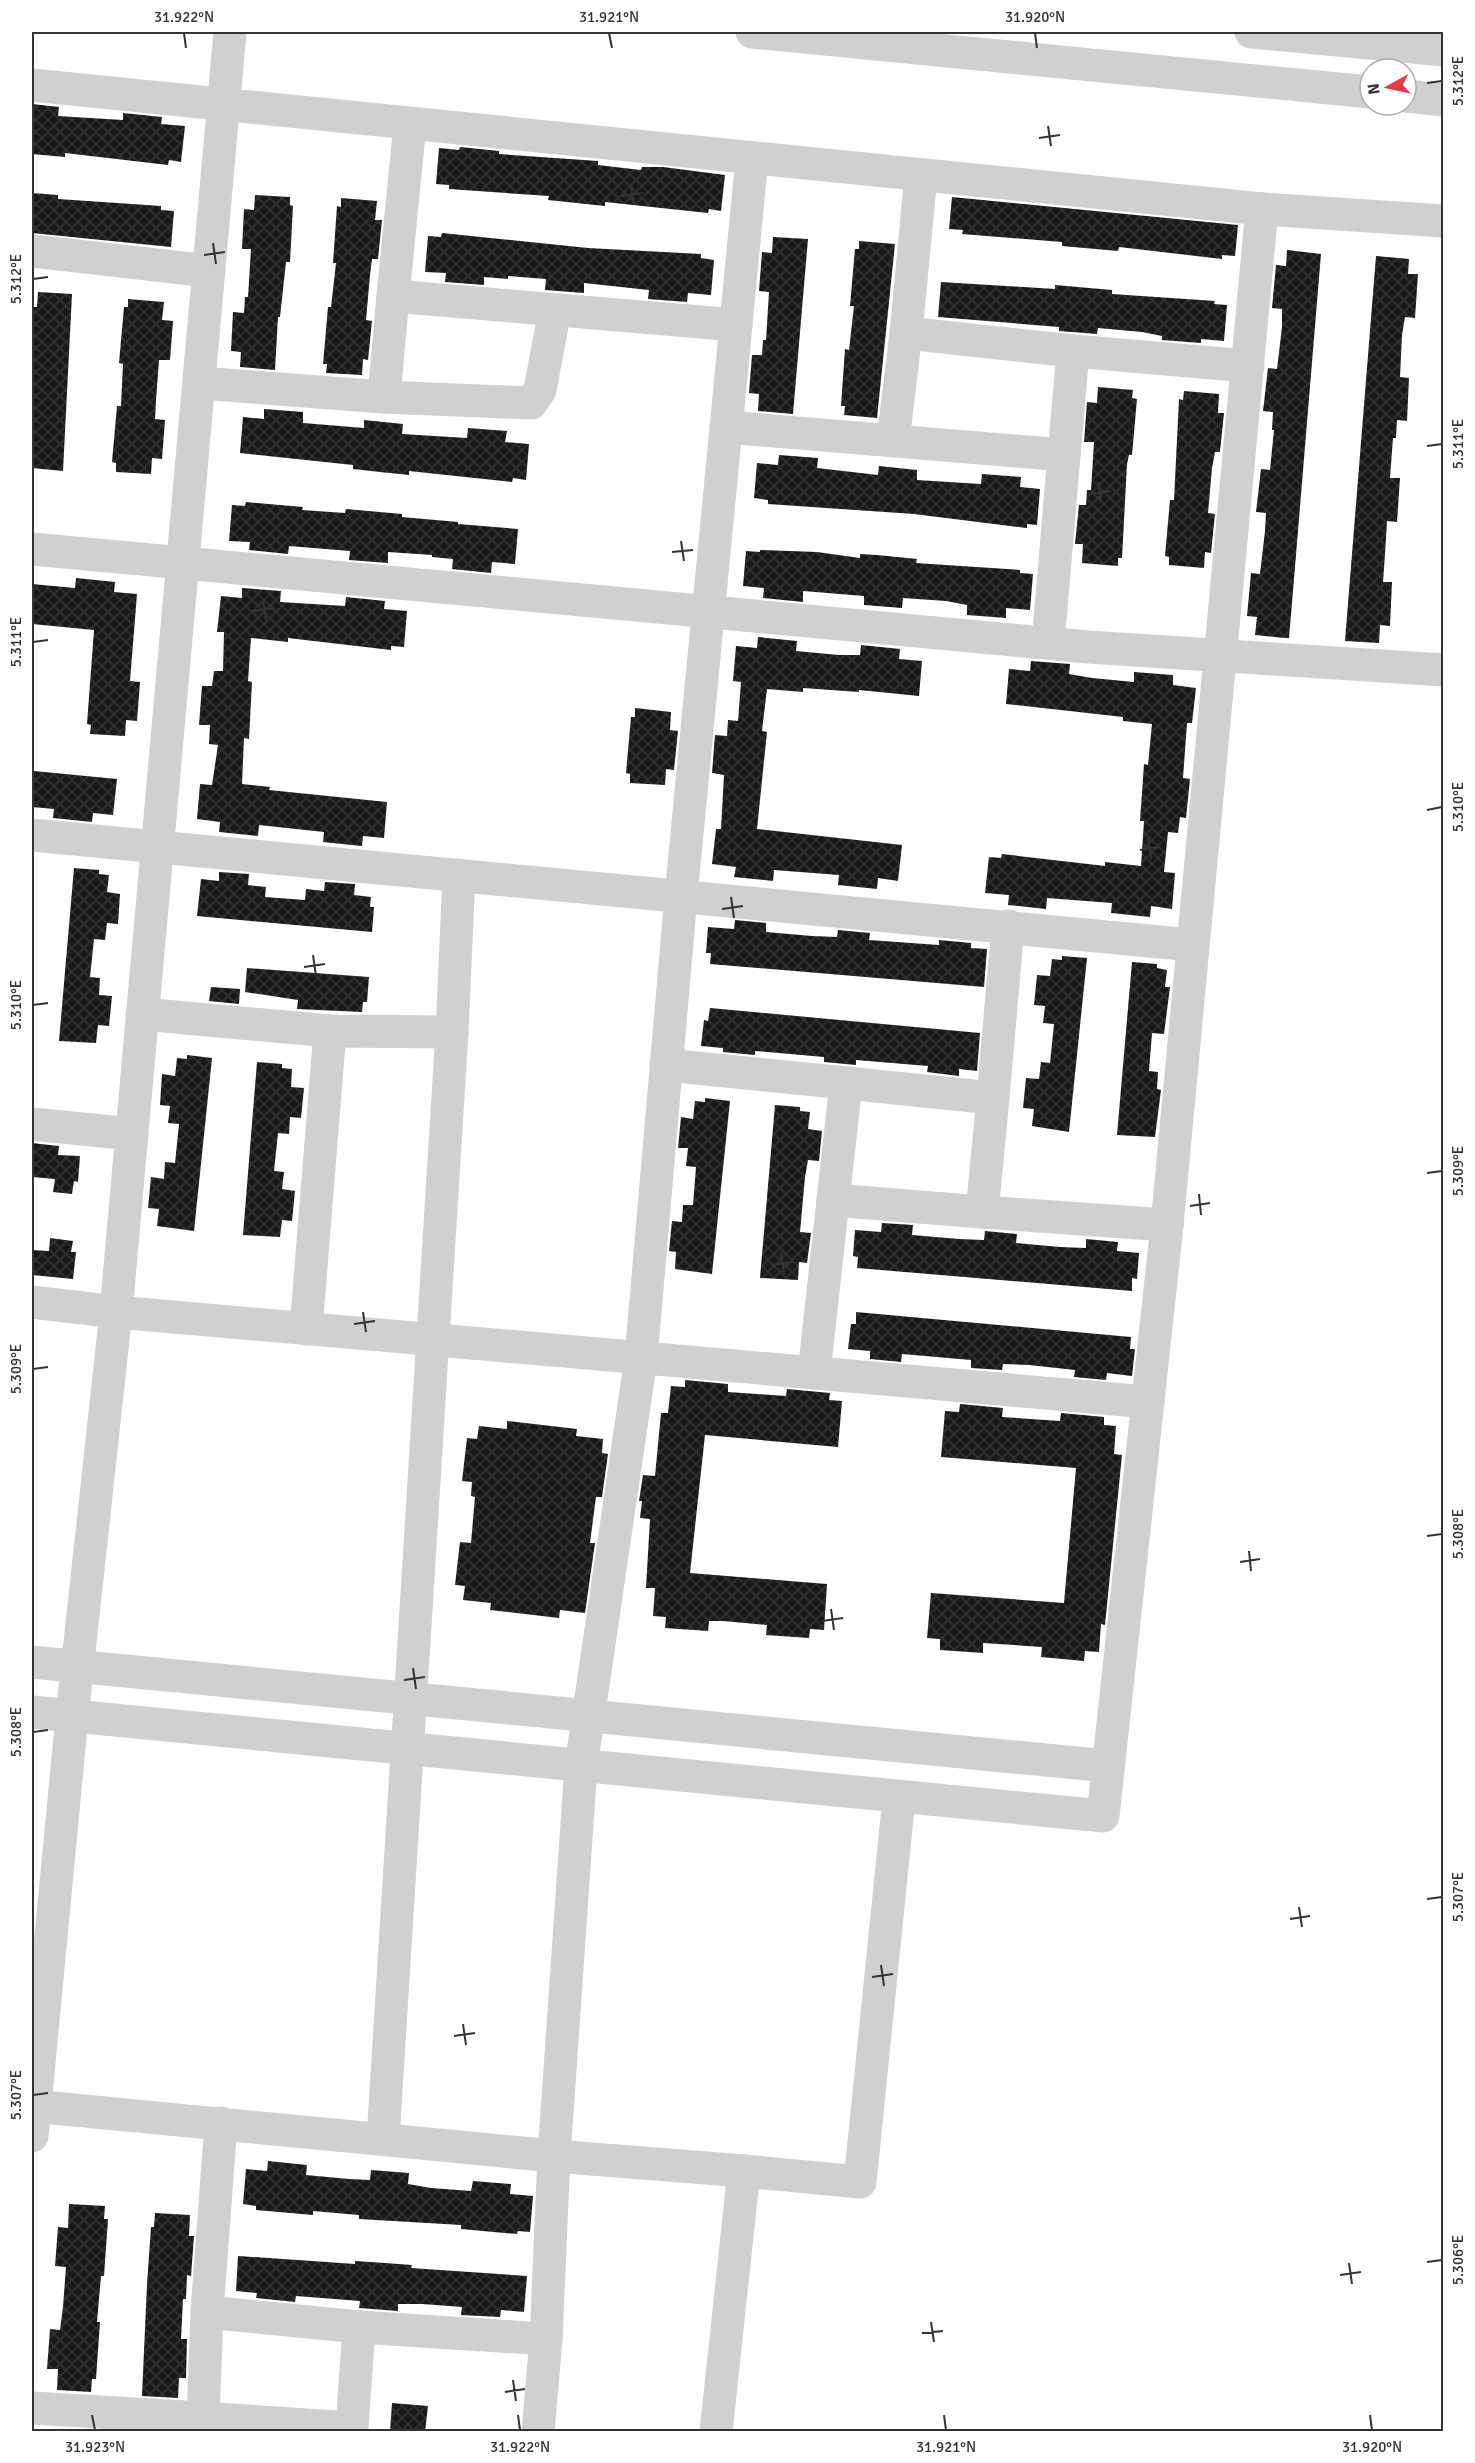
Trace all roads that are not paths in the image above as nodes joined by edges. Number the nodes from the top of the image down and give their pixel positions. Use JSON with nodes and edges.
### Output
{"nodes":[{"id":1,"x":230,"y":32,"type":"edge"},
{"id":2,"x":752,"y":32,"type":"edge"},
{"id":3,"x":1251,"y":32,"type":"edge"},
{"id":4,"x":1443,"y":50,"type":"edge"},
{"id":5,"x":32,"y":86,"type":"edge"},
{"id":6,"x":1358,"y":91,"type":"edge"},
{"id":7,"x":1418,"y":97,"type":"edge"},
{"id":8,"x":1443,"y":99,"type":"edge"},
{"id":9,"x":224,"y":105,"type":"junction"},
{"id":10,"x":410,"y":124,"type":"junction"},
{"id":11,"x":752,"y":158,"type":"junction"},
{"id":12,"x":921,"y":175,"type":"junction"},
{"id":13,"x":1262,"y":209,"type":"junction"},
{"id":14,"x":1443,"y":222,"type":"edge"},
{"id":15,"x":32,"y":251,"type":"edge"},
{"id":16,"x":208,"y":271,"type":"junction"},
{"id":17,"x":393,"y":296,"type":"junction"},
{"id":18,"x":555,"y":310,"type":"junction"},
{"id":19,"x":736,"y":325,"type":"junction"},
{"id":20,"x":906,"y":333,"type":"junction"},
{"id":21,"x":1073,"y":351,"type":"junction"},
{"id":22,"x":1248,"y":366,"type":"junction"},
{"id":23,"x":199,"y":383,"type":"junction"},
{"id":24,"x":384,"y":397,"type":"junction"},
{"id":25,"x":726,"y":428,"type":"junction"},
{"id":26,"x":893,"y":441,"type":"junction"},
{"id":27,"x":1064,"y":455,"type":"junction"},
{"id":28,"x":32,"y":549,"type":"edge"},
{"id":29,"x":183,"y":563,"type":"junction"},
{"id":30,"x":708,"y":612,"type":"junction"},
{"id":31,"x":1048,"y":644,"type":"junction"},
{"id":32,"x":1221,"y":657,"type":"junction"},
{"id":33,"x":1443,"y":670,"type":"edge"},
{"id":34,"x":32,"y":835,"type":"edge"},
{"id":35,"x":157,"y":847,"type":"junction"},
{"id":36,"x":459,"y":875,"type":"junction"},
{"id":37,"x":681,"y":896,"type":"junction"},
{"id":38,"x":1008,"y":926,"type":"junction"},
{"id":39,"x":1192,"y":945,"type":"junction"},
{"id":40,"x":142,"y":1014,"type":"junction"},
{"id":41,"x":330,"y":1031,"type":"junction"},
{"id":42,"x":452,"y":1032,"type":"junction"},
{"id":43,"x":666,"y":1065,"type":"junction"},
{"id":44,"x":846,"y":1083,"type":"junction"},
{"id":45,"x":993,"y":1098,"type":"junction"},
{"id":46,"x":32,"y":1124,"type":"edge"},
{"id":47,"x":132,"y":1134,"type":"junction"},
{"id":48,"x":833,"y":1200,"type":"junction"},
{"id":49,"x":982,"y":1212,"type":"junction"},
{"id":50,"x":1167,"y":1225,"type":"junction"},
{"id":51,"x":32,"y":1302,"type":"edge"},
{"id":52,"x":116,"y":1312,"type":"junction"},
{"id":53,"x":306,"y":1329,"type":"junction"},
{"id":54,"x":435,"y":1340,"type":"junction"},
{"id":55,"x":641,"y":1358,"type":"junction"},
{"id":56,"x":814,"y":1373,"type":"junction"},
{"id":57,"x":1148,"y":1402,"type":"junction"},
{"id":58,"x":32,"y":1662,"type":"edge"},
{"id":59,"x":77,"y":1666,"type":"junction"},
{"id":60,"x":411,"y":1698,"type":"junction"},
{"id":61,"x":32,"y":1712,"type":"edge"},
{"id":62,"x":72,"y":1716,"type":"junction"},
{"id":63,"x":589,"y":1716,"type":"junction"},
{"id":64,"x":408,"y":1749,"type":"junction"},
{"id":65,"x":581,"y":1766,"type":"junction"},
{"id":66,"x":1108,"y":1766,"type":"junction"},
{"id":67,"x":899,"y":1798,"type":"junction"},
{"id":68,"x":32,"y":2116,"type":"edge"},
{"id":69,"x":221,"y":2122,"type":"junction"},
{"id":70,"x":383,"y":2139,"type":"junction"},
{"id":71,"x":554,"y":2156,"type":"junction"},
{"id":72,"x":744,"y":2171,"type":"junction"},
{"id":73,"x":207,"y":2312,"type":"junction"},
{"id":74,"x":359,"y":2327,"type":"junction"},
{"id":75,"x":546,"y":2339,"type":"junction"},
{"id":76,"x":32,"y":2408,"type":"edge"},
{"id":77,"x":203,"y":2418,"type":"junction"},
{"id":78,"x":352,"y":2430,"type":"edge"},
{"id":79,"x":538,"y":2432,"type":"edge"},
{"id":80,"x":716,"y":2432,"type":"edge"}],
"edges":[{"from":1,"to":9,"type":"street"},
{"from":2,"to":6,"type":"street"},
{"from":3,"to":4,"type":"street"},
{"from":5,"to":9,"type":"street"},
{"from":7,"to":8,"type":"street"},
{"from":9,"to":10,"type":"street"},
{"from":9,"to":16,"type":"street"},
{"from":10,"to":11,"type":"street"},
{"from":10,"to":17,"type":"street"},
{"from":11,"to":12,"type":"street"},
{"from":11,"to":19,"type":"street"},
{"from":12,"to":13,"type":"street"},
{"from":12,"to":20,"type":"street"},
{"from":13,"to":14,"type":"street"},
{"from":13,"to":22,"type":"street"},
{"from":15,"to":16,"type":"street"},
{"from":16,"to":23,"type":"street"},
{"from":17,"to":18,"type":"street"},
{"from":17,"to":24,"type":"street"},
{"from":18,"to":19,"type":"street"},
{"from":18,"to":24,"type":"street"},
{"from":19,"to":25,"type":"street"},
{"from":20,"to":21,"type":"street"},
{"from":20,"to":26,"type":"street"},
{"from":21,"to":22,"type":"street"},
{"from":21,"to":27,"type":"street"},
{"from":22,"to":32,"type":"street"},
{"from":23,"to":24,"type":"street"},
{"from":23,"to":29,"type":"street"},
{"from":25,"to":26,"type":"street"},
{"from":25,"to":30,"type":"street"},
{"from":26,"to":27,"type":"street"},
{"from":27,"to":31,"type":"street"},
{"from":28,"to":29,"type":"street"},
{"from":29,"to":30,"type":"street"},
{"from":29,"to":35,"type":"street"},
{"from":30,"to":31,"type":"street"},
{"from":30,"to":37,"type":"street"},
{"from":31,"to":32,"type":"street"},
{"from":32,"to":33,"type":"street"},
{"from":32,"to":39,"type":"street"},
{"from":34,"to":35,"type":"street"},
{"from":35,"to":36,"type":"street"},
{"from":35,"to":40,"type":"street"},
{"from":36,"to":37,"type":"street"},
{"from":36,"to":42,"type":"street"},
{"from":37,"to":38,"type":"street"},
{"from":37,"to":43,"type":"street"},
{"from":38,"to":39,"type":"street"},
{"from":38,"to":45,"type":"street"},
{"from":39,"to":50,"type":"street"},
{"from":40,"to":41,"type":"street"},
{"from":40,"to":47,"type":"street"},
{"from":41,"to":42,"type":"street"},
{"from":41,"to":53,"type":"street"},
{"from":42,"to":54,"type":"street"},
{"from":43,"to":44,"type":"street"},
{"from":43,"to":55,"type":"street"},
{"from":44,"to":45,"type":"street"},
{"from":44,"to":48,"type":"street"},
{"from":45,"to":49,"type":"street"},
{"from":46,"to":47,"type":"street"},
{"from":47,"to":52,"type":"street"},
{"from":48,"to":49,"type":"street"},
{"from":48,"to":56,"type":"street"},
{"from":49,"to":50,"type":"street"},
{"from":50,"to":57,"type":"street"},
{"from":51,"to":52,"type":"street"},
{"from":52,"to":53,"type":"street"},
{"from":52,"to":59,"type":"street"},
{"from":53,"to":54,"type":"street"},
{"from":54,"to":55,"type":"street"},
{"from":54,"to":60,"type":"street"},
{"from":55,"to":56,"type":"street"},
{"from":55,"to":63,"type":"street"},
{"from":56,"to":57,"type":"street"},
{"from":57,"to":66,"type":"street"},
{"from":58,"to":59,"type":"street"},
{"from":59,"to":60,"type":"street"},
{"from":59,"to":62,"type":"street"},
{"from":60,"to":63,"type":"street"},
{"from":60,"to":64,"type":"street"},
{"from":61,"to":62,"type":"street"},
{"from":62,"to":64,"type":"street"},
{"from":62,"to":68,"type":"street"},
{"from":63,"to":65,"type":"street"},
{"from":63,"to":66,"type":"street"},
{"from":64,"to":65,"type":"street"},
{"from":64,"to":70,"type":"street"},
{"from":65,"to":67,"type":"street"},
{"from":65,"to":71,"type":"street"},
{"from":66,"to":67,"type":"street"},
{"from":67,"to":72,"type":"street"},
{"from":68,"to":69,"type":"street"},
{"from":69,"to":70,"type":"street"},
{"from":69,"to":73,"type":"street"},
{"from":70,"to":71,"type":"street"},
{"from":71,"to":72,"type":"street"},
{"from":71,"to":75,"type":"street"},
{"from":72,"to":80,"type":"street"},
{"from":73,"to":74,"type":"street"},
{"from":73,"to":77,"type":"street"},
{"from":74,"to":75,"type":"street"},
{"from":74,"to":78,"type":"street"},
{"from":75,"to":79,"type":"street"},
{"from":76,"to":77,"type":"street"},
{"from":77,"to":78,"type":"street"}]}
